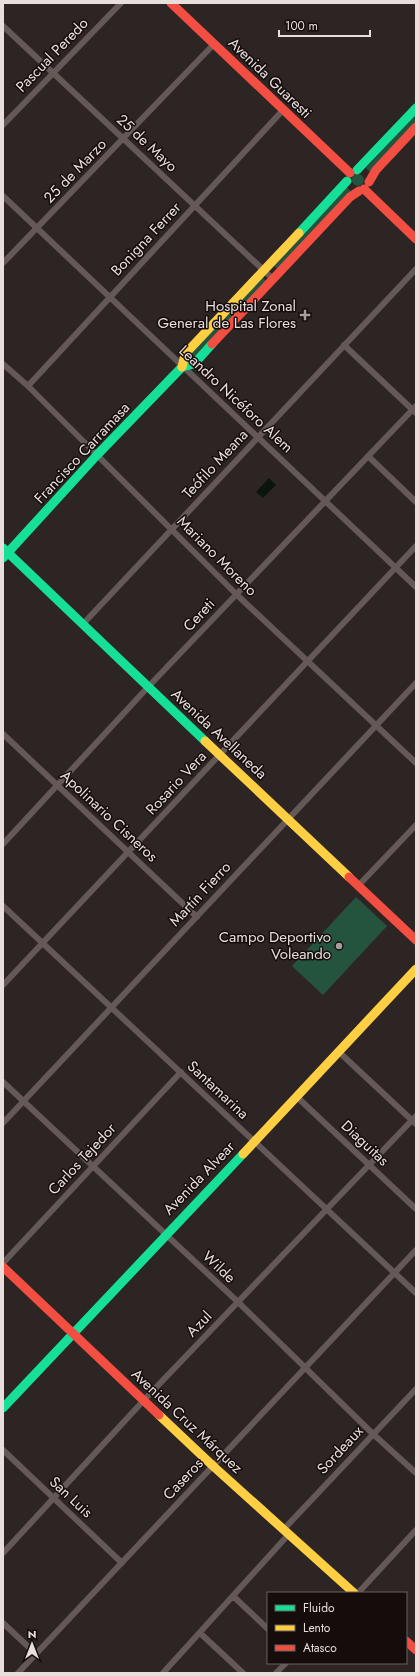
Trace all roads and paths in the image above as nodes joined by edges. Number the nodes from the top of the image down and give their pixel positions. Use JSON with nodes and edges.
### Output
{"nodes":[{"id":1,"x":121,"y":3,"type":"edge"},
{"id":2,"x":171,"y":3,"type":"edge"},
{"id":3,"x":3,"y":26,"type":"edge"},
{"id":4,"x":214,"y":44,"type":"junction"},
{"id":5,"x":53,"y":73,"type":"junction"},
{"id":6,"x":416,"y":108,"type":"edge"},
{"id":7,"x":284,"y":109,"type":"junction"},
{"id":8,"x":3,"y":126,"type":"edge"},
{"id":9,"x":416,"y":127,"type":"edge"},
{"id":10,"x":123,"y":139,"type":"junction"},
{"id":11,"x":351,"y":174,"type":"junction"},
{"id":12,"x":365,"y":187,"type":"junction"},
{"id":13,"x":3,"y":196,"type":"edge"},
{"id":14,"x":195,"y":205,"type":"junction"},
{"id":15,"x":37,"y":229,"type":"junction"},
{"id":16,"x":416,"y":231,"type":"edge"},
{"id":17,"x":416,"y":239,"type":"edge"},
{"id":18,"x":3,"y":263,"type":"edge"},
{"id":19,"x":416,"y":269,"type":"edge"},
{"id":20,"x":265,"y":271,"type":"junction"},
{"id":21,"x":273,"y":279,"type":"junction"},
{"id":22,"x":110,"y":297,"type":"junction"},
{"id":23,"x":344,"y":344,"type":"junction"},
{"id":24,"x":3,"y":364,"type":"edge"},
{"id":25,"x":182,"y":367,"type":"junction"},
{"id":26,"x":28,"y":386,"type":"junction"},
{"id":27,"x":415,"y":410,"type":"edge"},
{"id":28,"x":258,"y":437,"type":"junction"},
{"id":29,"x":97,"y":455,"type":"junction"},
{"id":30,"x":368,"y":456,"type":"junction"},
{"id":31,"x":324,"y":501,"type":"junction"},
{"id":32,"x":416,"y":502,"type":"edge"},
{"id":33,"x":171,"y":529,"type":"junction"},
{"id":34,"x":416,"y":546,"type":"edge"},
{"id":35,"x":5,"y":553,"type":"edge"},
{"id":36,"x":395,"y":568,"type":"junction"},
{"id":37,"x":416,"y":587,"type":"edge"},
{"id":38,"x":236,"y":594,"type":"junction"},
{"id":39,"x":82,"y":625,"type":"junction"},
{"id":40,"x":307,"y":661,"type":"junction"},
{"id":41,"x":416,"y":683,"type":"edge"},
{"id":42,"x":148,"y":687,"type":"junction"},
{"id":43,"x":376,"y":726,"type":"junction"},
{"id":44,"x":3,"y":734,"type":"edge"},
{"id":45,"x":220,"y":755,"type":"junction"},
{"id":46,"x":416,"y":763,"type":"edge"},
{"id":47,"x":58,"y":785,"type":"junction"},
{"id":48,"x":288,"y":819,"type":"junction"},
{"id":49,"x":416,"y":825,"type":"edge"},
{"id":50,"x":3,"y":844,"type":"edge"},
{"id":51,"x":128,"y":852,"type":"junction"},
{"id":52,"x":358,"y":886,"type":"junction"},
{"id":53,"x":3,"y":906,"type":"edge"},
{"id":54,"x":197,"y":917,"type":"junction"},
{"id":55,"x":416,"y":940,"type":"edge"},
{"id":56,"x":42,"y":943,"type":"junction"},
{"id":57,"x":416,"y":969,"type":"edge"},
{"id":58,"x":3,"y":985,"type":"edge"},
{"id":59,"x":112,"y":1008,"type":"junction"},
{"id":60,"x":339,"y":1052,"type":"junction"},
{"id":61,"x":181,"y":1072,"type":"junction"},
{"id":62,"x":3,"y":1082,"type":"edge"},
{"id":63,"x":297,"y":1097,"type":"junction"},
{"id":64,"x":24,"y":1101,"type":"junction"},
{"id":65,"x":415,"y":1120,"type":"edge"},
{"id":66,"x":3,"y":1123,"type":"edge"},
{"id":67,"x":254,"y":1141,"type":"junction"},
{"id":68,"x":369,"y":1165,"type":"junction"},
{"id":69,"x":93,"y":1166,"type":"junction"},
{"id":70,"x":326,"y":1209,"type":"junction"},
{"id":71,"x":416,"y":1209,"type":"edge"},
{"id":72,"x":165,"y":1234,"type":"junction"},
{"id":73,"x":416,"y":1250,"type":"edge"},
{"id":74,"x":3,"y":1263,"type":"edge"},
{"id":75,"x":3,"y":1268,"type":"edge"},
{"id":76,"x":394,"y":1273,"type":"junction"},
{"id":77,"x":416,"y":1293,"type":"edge"},
{"id":78,"x":238,"y":1302,"type":"junction"},
{"id":79,"x":73,"y":1332,"type":"junction"},
{"id":80,"x":304,"y":1367,"type":"junction"},
{"id":81,"x":416,"y":1389,"type":"edge"},
{"id":82,"x":144,"y":1400,"type":"junction"},
{"id":83,"x":3,"y":1408,"type":"edge"},
{"id":84,"x":373,"y":1434,"type":"junction"},
{"id":85,"x":3,"y":1450,"type":"edge"},
{"id":86,"x":213,"y":1466,"type":"junction"},
{"id":87,"x":416,"y":1474,"type":"edge"},
{"id":88,"x":53,"y":1498,"type":"junction"},
{"id":89,"x":416,"y":1530,"type":"edge"},
{"id":90,"x":287,"y":1531,"type":"junction"},
{"id":91,"x":3,"y":1553,"type":"edge"},
{"id":92,"x":122,"y":1563,"type":"junction"},
{"id":93,"x":353,"y":1592,"type":"edge"},
{"id":94,"x":359,"y":1592,"type":"edge"},
{"id":95,"x":232,"y":1596,"type":"junction"},
{"id":96,"x":3,"y":1623,"type":"edge"},
{"id":97,"x":267,"y":1628,"type":"edge"},
{"id":98,"x":200,"y":1633,"type":"junction"},
{"id":99,"x":407,"y":1642,"type":"edge"},
{"id":100,"x":416,"y":1650,"type":"edge"},
{"id":101,"x":36,"y":1654,"type":"junction"},
{"id":102,"x":285,"y":1664,"type":"edge"},
{"id":103,"x":18,"y":1673,"type":"edge"},
{"id":104,"x":163,"y":1673,"type":"edge"},
{"id":105,"x":243,"y":1673,"type":"edge"},
{"id":106,"x":276,"y":1673,"type":"edge"}],
"edges":[{"from":1,"to":5,"type":"street","name":"Pascual Peredo"},
{"from":2,"to":4,"type":"street","name":"Avenida Guaresti"},
{"from":3,"to":5,"type":"street","name":"25 de Mayo"},
{"from":4,"to":7,"type":"street","name":"Avenida Guaresti"},
{"from":4,"to":10,"type":"street","name":"25 de Marzo"},
{"from":5,"to":8,"type":"street","name":"Pascual Peredo"},
{"from":5,"to":10,"type":"street","name":"25 de Mayo"},
{"from":6,"to":11,"type":"street","name":"Francisco Carramasa"},
{"from":7,"to":11,"type":"street","name":"Avenida Guaresti"},
{"from":7,"to":14,"type":"street","name":"Bonigna Ferrer"},
{"from":9,"to":12,"type":"street","name":"Francisco Carramasa"},
{"from":10,"to":14,"type":"street","name":"25 de Mayo"},
{"from":10,"to":15,"type":"street","name":"25 de Marzo"},
{"from":11,"to":12,"type":"street"},
{"from":11,"to":12,"type":"street"},
{"from":11,"to":20,"type":"street","name":"Francisco Carramasa"},
{"from":12,"to":16,"type":"street"},
{"from":12,"to":17,"type":"street"},
{"from":12,"to":21,"type":"street","name":"Francisco Carramasa"},
{"from":13,"to":15,"type":"street","name":"Leandro Nicéforo Alem"},
{"from":14,"to":20,"type":"street","name":"25 de Mayo"},
{"from":14,"to":22,"type":"street","name":"Bonigna Ferrer"},
{"from":15,"to":18,"type":"street","name":"25 de Marzo"},
{"from":15,"to":22,"type":"street","name":"Leandro Nicéforo Alem"},
{"from":19,"to":23,"type":"street","name":"Teófilo Meana"},
{"from":20,"to":21,"type":"street","name":"25 de Mayo"},
{"from":20,"to":25,"type":"street","name":"Francisco Carramasa"},
{"from":21,"to":25,"type":"street","name":"Francisco Carramasa"},
{"from":22,"to":25,"type":"street","name":"Leandro Nicéforo Alem"},
{"from":22,"to":26,"type":"street","name":"Bonigna Ferrer"},
{"from":23,"to":27,"type":"street"},
{"from":23,"to":28,"type":"street","name":"Teófilo Meana"},
{"from":24,"to":26,"type":"street","name":"Mariano Moreno"},
{"from":25,"to":28,"type":"street","name":"Leandro Nicéforo Alem"},
{"from":25,"to":29,"type":"street","name":"Francisco Carramasa"},
{"from":26,"to":29,"type":"street","name":"Mariano Moreno"},
{"from":27,"to":30,"type":"street","name":"Cereti"},
{"from":28,"to":31,"type":"street","name":"Leandro Nicéforo Alem"},
{"from":28,"to":33,"type":"street","name":"Teófilo Meana"},
{"from":29,"to":33,"type":"street","name":"Mariano Moreno"},
{"from":29,"to":35,"type":"street","name":"Francisco Carramasa"},
{"from":30,"to":31,"type":"street","name":"Cereti"},
{"from":30,"to":32,"type":"street"},
{"from":31,"to":36,"type":"street","name":"Leandro Nicéforo Alem"},
{"from":31,"to":38,"type":"street","name":"Cereti"},
{"from":33,"to":38,"type":"street","name":"Mariano Moreno"},
{"from":33,"to":39,"type":"street","name":"Teófilo Meana"},
{"from":34,"to":36,"type":"street","name":"Rosario Vera"},
{"from":35,"to":39,"type":"street","name":"Avenida Avellaneda"},
{"from":36,"to":37,"type":"street","name":"Leandro Nicéforo Alem"},
{"from":36,"to":40,"type":"street","name":"Rosario Vera"},
{"from":38,"to":40,"type":"street","name":"Mariano Moreno"},
{"from":38,"to":42,"type":"street","name":"Cereti"},
{"from":39,"to":42,"type":"street","name":"Avenida Avellaneda"},
{"from":40,"to":43,"type":"street","name":"Mariano Moreno"},
{"from":40,"to":45,"type":"street","name":"Rosario Vera"},
{"from":41,"to":43,"type":"street","name":"Martín Fierro"},
{"from":42,"to":45,"type":"street","name":"Avenida Avellaneda"},
{"from":42,"to":47,"type":"street","name":"Cereti"},
{"from":43,"to":46,"type":"street","name":"Mariano Moreno"},
{"from":43,"to":48,"type":"street","name":"Martín Fierro"},
{"from":44,"to":47,"type":"street","name":"Apolinario Cisneros"},
{"from":45,"to":48,"type":"street","name":"Avenida Avellaneda"},
{"from":45,"to":51,"type":"street","name":"Rosario Vera"},
{"from":47,"to":50,"type":"street","name":"Cereti"},
{"from":47,"to":51,"type":"street","name":"Apolinario Cisneros"},
{"from":48,"to":52,"type":"street","name":"Avenida Avellaneda"},
{"from":48,"to":54,"type":"street","name":"Martín Fierro"},
{"from":49,"to":52,"type":"street"},
{"from":51,"to":54,"type":"street","name":"Apolinario Cisneros"},
{"from":51,"to":56,"type":"street","name":"Rosario Vera"},
{"from":52,"to":55,"type":"street","name":"Avenida Avellaneda"},
{"from":53,"to":56,"type":"street","name":"Santamarina"},
{"from":54,"to":59,"type":"street","name":"Martín Fierro"},
{"from":56,"to":58,"type":"street","name":"Rosario Vera"},
{"from":56,"to":59,"type":"street","name":"Santamarina"},
{"from":57,"to":60,"type":"street","name":"Avenida Alvear"},
{"from":59,"to":61,"type":"street","name":"Santamarina"},
{"from":59,"to":64,"type":"street","name":"Martín Fierro"},
{"from":60,"to":63,"type":"street","name":"Avenida Alvear"},
{"from":60,"to":65,"type":"street"},
{"from":61,"to":67,"type":"street","name":"Santamarina"},
{"from":61,"to":69,"type":"street","name":"Carlos Tejedor"},
{"from":62,"to":64,"type":"street","name":"Wilde"},
{"from":63,"to":67,"type":"street","name":"Avenida Alvear"},
{"from":63,"to":68,"type":"street","name":"Diaguitas"},
{"from":64,"to":66,"type":"street","name":"Martín Fierro"},
{"from":64,"to":69,"type":"street","name":"Wilde"},
{"from":65,"to":68,"type":"street","name":"Azul"},
{"from":67,"to":70,"type":"street","name":"Santamarina"},
{"from":67,"to":72,"type":"street","name":"Avenida Alvear"},
{"from":68,"to":70,"type":"street","name":"Azul"},
{"from":68,"to":71,"type":"street","name":"Diaguitas"},
{"from":69,"to":72,"type":"street","name":"Wilde"},
{"from":69,"to":74,"type":"street","name":"Carlos Tejedor"},
{"from":70,"to":76,"type":"street","name":"Santamarina"},
{"from":70,"to":78,"type":"street","name":"Azul"},
{"from":72,"to":78,"type":"street","name":"Wilde"},
{"from":72,"to":79,"type":"street","name":"Avenida Alvear"},
{"from":73,"to":76,"type":"street","name":"Caseros"},
{"from":75,"to":79,"type":"street","name":"Avenida Cruz Márquez"},
{"from":76,"to":77,"type":"street","name":"Santamarina"},
{"from":76,"to":80,"type":"street","name":"Caseros"},
{"from":78,"to":80,"type":"street","name":"Wilde"},
{"from":78,"to":82,"type":"street","name":"Azul"},
{"from":79,"to":82,"type":"street","name":"Avenida Cruz Márquez"},
{"from":79,"to":83,"type":"street","name":"Avenida Alvear"},
{"from":80,"to":84,"type":"street","name":"Wilde"},
{"from":80,"to":86,"type":"street","name":"Caseros"},
{"from":81,"to":84,"type":"street","name":"Sordeaux"},
{"from":82,"to":86,"type":"street","name":"Avenida Cruz Márquez"},
{"from":82,"to":88,"type":"street","name":"Azul"},
{"from":84,"to":87,"type":"street","name":"Wilde"},
{"from":84,"to":90,"type":"street","name":"Sordeaux"},
{"from":85,"to":88,"type":"street","name":"San Luis"},
{"from":86,"to":90,"type":"street","name":"Avenida Cruz Márquez"},
{"from":86,"to":92,"type":"street","name":"Caseros"},
{"from":88,"to":91,"type":"street","name":"Azul"},
{"from":88,"to":92,"type":"street","name":"San Luis"},
{"from":89,"to":94,"type":"street"},
{"from":90,"to":93,"type":"street","name":"Avenida Cruz Márquez"},
{"from":90,"to":95,"type":"street","name":"Sordeaux"},
{"from":92,"to":101,"type":"street","name":"Caseros"},
{"from":95,"to":97,"type":"street"},
{"from":95,"to":98,"type":"street","name":"Sordeaux"},
{"from":96,"to":101,"type":"street"},
{"from":98,"to":104,"type":"street","name":"Sordeaux"},
{"from":98,"to":105,"type":"street"},
{"from":99,"to":100,"type":"street"},
{"from":101,"to":103,"type":"street","name":"Caseros"},
{"from":102,"to":106,"type":"street"}]}
